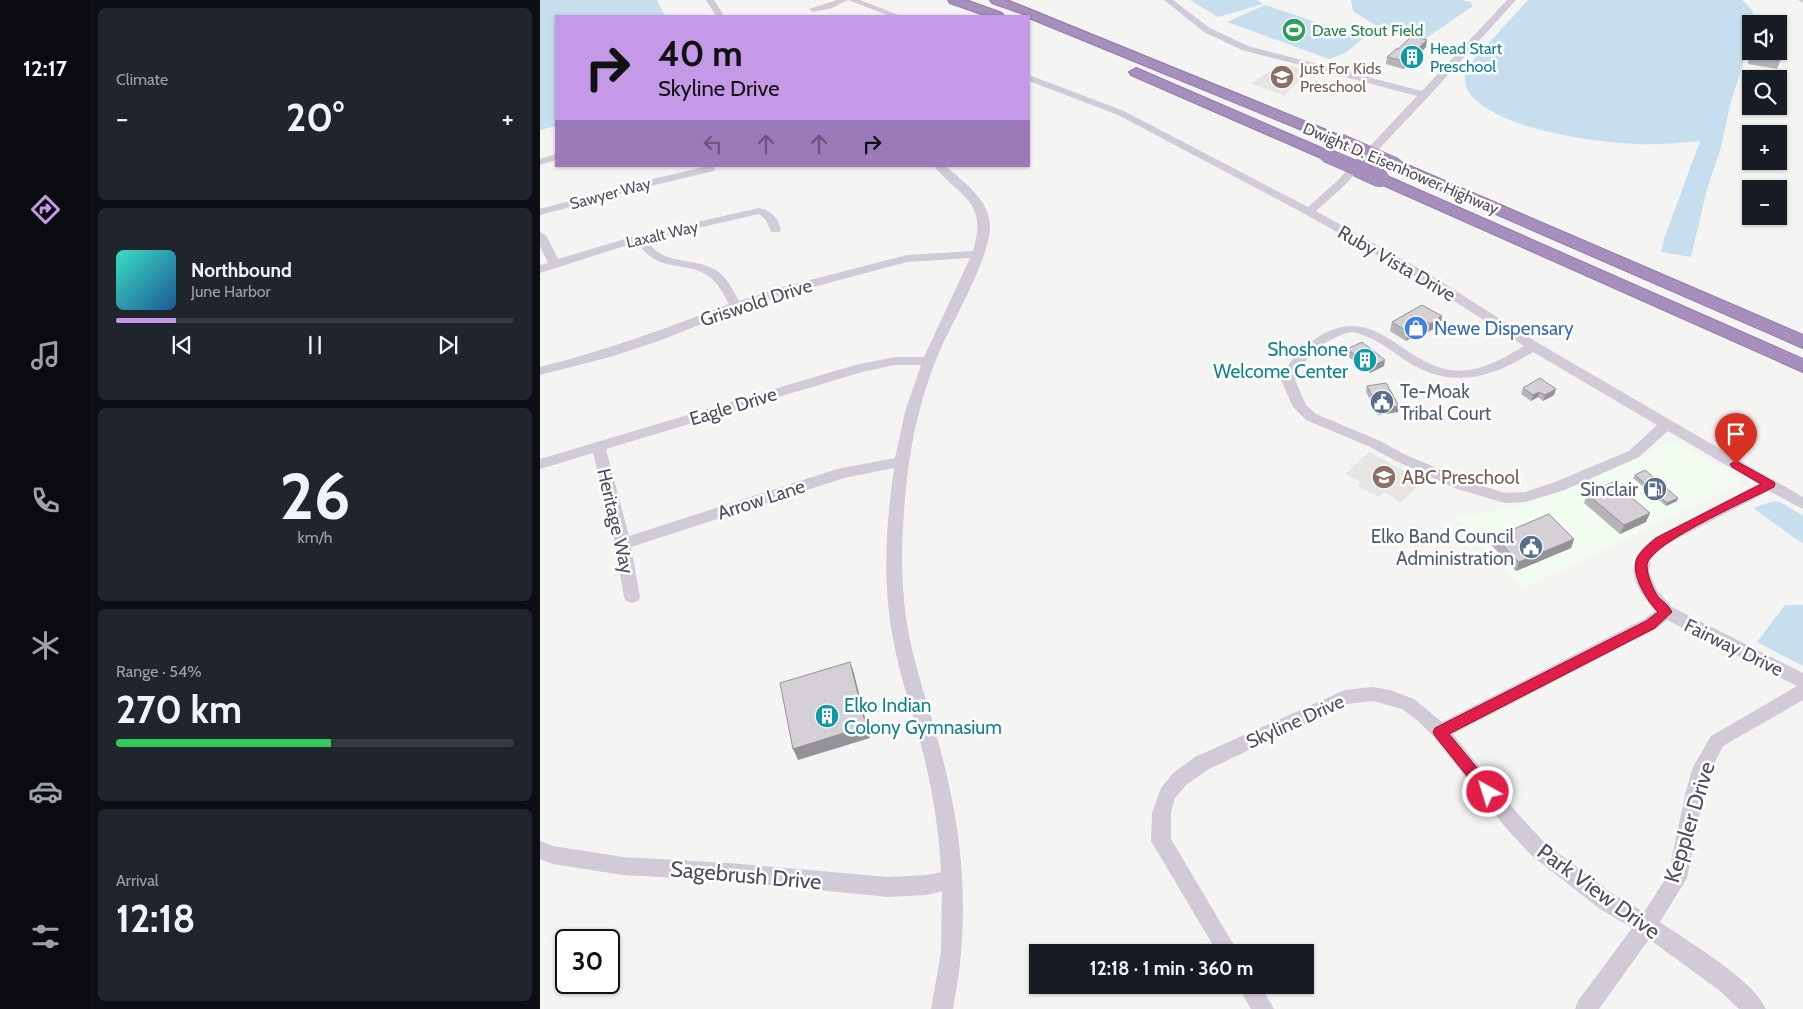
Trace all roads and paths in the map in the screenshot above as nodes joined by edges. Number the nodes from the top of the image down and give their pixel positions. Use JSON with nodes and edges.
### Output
{"nodes":[{"id":1,"x":710,"y":0,"type":"edge"},
{"id":2,"x":844,"y":0,"type":"edge"},
{"id":3,"x":852,"y":0,"type":"edge"},
{"id":4,"x":954,"y":0,"type":"edge"},
{"id":5,"x":996,"y":0,"type":"edge"},
{"id":6,"x":1168,"y":0,"type":"edge"},
{"id":7,"x":1512,"y":0,"type":"edge"},
{"id":8,"x":813,"y":9,"type":"dead end"},
{"id":9,"x":719,"y":15,"type":"edge"},
{"id":10,"x":893,"y":15,"type":"edge"},
{"id":11,"x":995,"y":15,"type":"edge"},
{"id":12,"x":1030,"y":28,"type":"edge"},
{"id":13,"x":1030,"y":78,"type":"edge"},
{"id":14,"x":1425,"y":95,"type":"junction"},
{"id":15,"x":555,"y":157,"type":"edge"},
{"id":16,"x":540,"y":162,"type":"edge"},
{"id":17,"x":940,"y":167,"type":"edge"},
{"id":18,"x":710,"y":169,"type":"dead end"},
{"id":19,"x":1351,"y":173,"type":"junction"},
{"id":20,"x":1284,"y":199,"type":"junction"},
{"id":21,"x":540,"y":212,"type":"edge"},
{"id":22,"x":1309,"y":212,"type":"junction"},
{"id":23,"x":775,"y":230,"type":"dead end"},
{"id":24,"x":540,"y":235,"type":"edge"},
{"id":25,"x":639,"y":238,"type":"junction"},
{"id":26,"x":977,"y":254,"type":"junction"},
{"id":27,"x":555,"y":264,"type":"junction"},
{"id":28,"x":540,"y":269,"type":"edge"},
{"id":29,"x":736,"y":306,"type":"junction"},
{"id":30,"x":1803,"y":342,"type":"edge"},
{"id":31,"x":1533,"y":346,"type":"junction"},
{"id":32,"x":929,"y":361,"type":"junction"},
{"id":33,"x":1803,"y":366,"type":"edge"},
{"id":34,"x":540,"y":371,"type":"edge"},
{"id":35,"x":1667,"y":424,"type":"junction"},
{"id":36,"x":598,"y":446,"type":"junction"},
{"id":37,"x":901,"y":462,"type":"junction"},
{"id":38,"x":540,"y":464,"type":"edge"},
{"id":39,"x":1770,"y":484,"type":"junction"},
{"id":40,"x":1803,"y":504,"type":"edge"},
{"id":41,"x":623,"y":544,"type":"junction"},
{"id":42,"x":632,"y":596,"type":"dead end"},
{"id":43,"x":1666,"y":612,"type":"junction"},
{"id":44,"x":1803,"y":680,"type":"edge"},
{"id":45,"x":1803,"y":691,"type":"edge"},
{"id":46,"x":1440,"y":732,"type":"junction"},
{"id":47,"x":540,"y":850,"type":"edge"},
{"id":48,"x":953,"y":879,"type":"junction"},
{"id":49,"x":1647,"y":925,"type":"junction"},
{"id":50,"x":1223,"y":944,"type":"edge"},
{"id":51,"x":1254,"y":994,"type":"edge"},
{"id":52,"x":942,"y":1009,"type":"edge"},
{"id":53,"x":1263,"y":1009,"type":"edge"},
{"id":54,"x":1586,"y":1009,"type":"edge"},
{"id":55,"x":1755,"y":1009,"type":"edge"}],
"edges":[{"from":1,"to":9,"type":"street"},
{"from":2,"to":8,"type":"street"},
{"from":3,"to":10,"type":"street"},
{"from":4,"to":11,"type":"highway"},
{"from":5,"to":30,"type":"highway","name":"Dwight D. Eisenhower Highway","bridge":true},
{"from":6,"to":14,"type":"street"},
{"from":7,"to":14,"type":"street"},
{"from":12,"to":33,"type":"highway","name":"Dwight D. Eisenhower Highway","bridge":true},
{"from":13,"to":20,"type":"street","name":"Ruby Vista Drive"},
{"from":14,"to":19,"type":"street"},
{"from":15,"to":16,"type":"street"},
{"from":17,"to":26,"type":"street"},
{"from":18,"to":21,"type":"street","name":"Sawyer Way"},
{"from":19,"to":20,"type":"street"},
{"from":19,"to":22,"type":"street"},
{"from":20,"to":22,"type":"street","name":"Ruby Vista Drive"},
{"from":22,"to":31,"type":"street","name":"Ruby Vista Drive"},
{"from":23,"to":25,"type":"street","name":"Laxalt Way"},
{"from":24,"to":27,"type":"street"},
{"from":25,"to":27,"type":"street","name":"Laxalt Way"},
{"from":25,"to":29,"type":"street"},
{"from":26,"to":29,"type":"street","name":"Griswold Drive"},
{"from":26,"to":32,"type":"street"},
{"from":27,"to":28,"type":"street","name":"Laxalt Way"},
{"from":29,"to":34,"type":"street","name":"Griswold Drive"},
{"from":31,"to":35,"type":"street","name":"Ruby Vista Drive"},
{"from":31,"to":35,"type":"street"},
{"from":32,"to":36,"type":"street","name":"Eagle Drive"},
{"from":32,"to":37,"type":"street"},
{"from":35,"to":39,"type":"street","name":"Ruby Vista Drive"},
{"from":36,"to":38,"type":"street","name":"Eagle Drive"},
{"from":36,"to":41,"type":"street","name":"Heritage Way"},
{"from":37,"to":41,"type":"street","name":"Arrow Lane"},
{"from":37,"to":48,"type":"street"},
{"from":39,"to":40,"type":"street","name":"Ruby Vista Drive"},
{"from":39,"to":43,"type":"street"},
{"from":41,"to":42,"type":"street","name":"Heritage Way"},
{"from":43,"to":44,"type":"street","name":"Fairway Drive"},
{"from":43,"to":46,"type":"street"},
{"from":45,"to":49,"type":"street","name":"Keppler Drive"},
{"from":46,"to":49,"type":"street","name":"Park View Drive"},
{"from":46,"to":50,"type":"street","name":"Skyline Drive"},
{"from":47,"to":48,"type":"street","name":"Sagebrush Drive"},
{"from":48,"to":52,"type":"street"},
{"from":49,"to":54,"type":"street","name":"Keppler Drive"},
{"from":49,"to":55,"type":"street","name":"Park View Drive"},
{"from":51,"to":53,"type":"street"}]}
